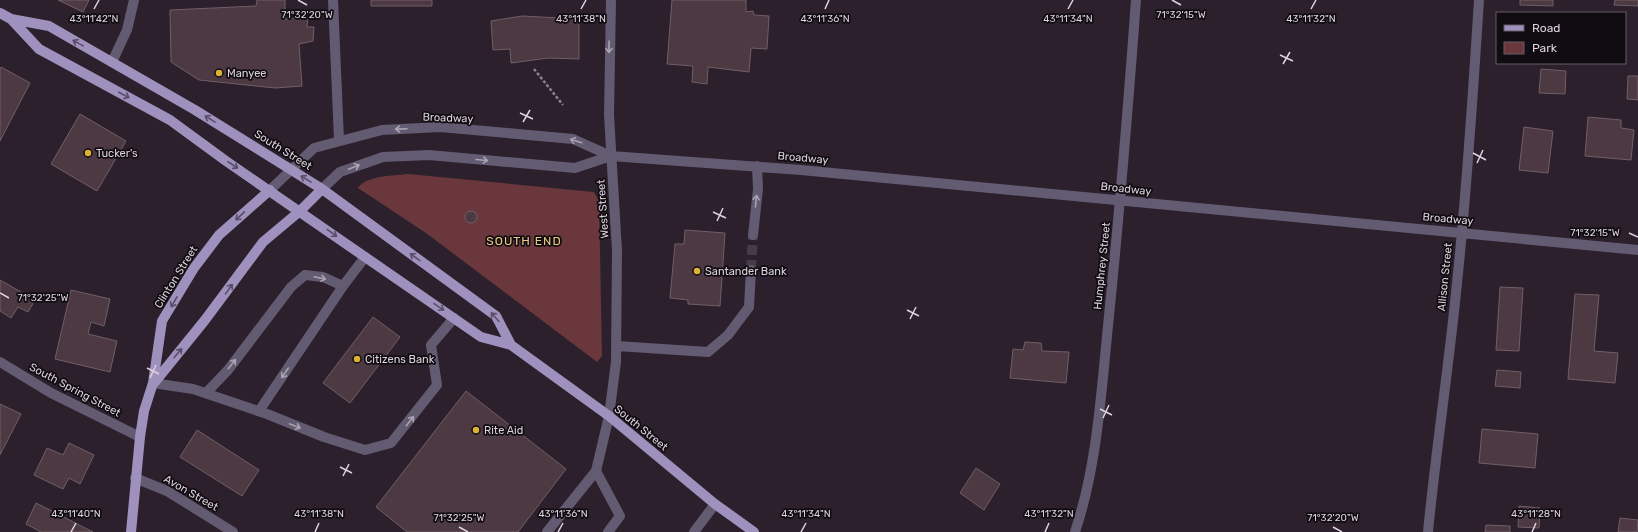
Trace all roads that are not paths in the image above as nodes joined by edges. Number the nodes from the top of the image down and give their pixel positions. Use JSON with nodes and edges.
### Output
{"nodes":[{"id":1,"x":134,"y":0,"type":"edge"},
{"id":2,"x":332,"y":0,"type":"edge"},
{"id":3,"x":611,"y":0,"type":"edge"},
{"id":4,"x":1136,"y":0,"type":"edge"},
{"id":5,"x":1479,"y":0,"type":"edge"},
{"id":6,"x":0,"y":13,"type":"edge"},
{"id":7,"x":11,"y":19,"type":"junction"},
{"id":8,"x":112,"y":62,"type":"junction"},
{"id":9,"x":339,"y":140,"type":"junction"},
{"id":10,"x":611,"y":156,"type":"junction"},
{"id":11,"x":757,"y":166,"type":"junction"},
{"id":12,"x":290,"y":170,"type":"junction"},
{"id":13,"x":322,"y":188,"type":"junction"},
{"id":14,"x":270,"y":190,"type":"junction"},
{"id":15,"x":1120,"y":201,"type":"junction"},
{"id":16,"x":300,"y":211,"type":"junction"},
{"id":17,"x":1461,"y":232,"type":"junction"},
{"id":18,"x":753,"y":235,"type":"tunnel mouth"},
{"id":19,"x":1638,"y":250,"type":"edge"},
{"id":20,"x":365,"y":257,"type":"junction"},
{"id":21,"x":752,"y":270,"type":"tunnel mouth"},
{"id":22,"x":343,"y":286,"type":"junction"},
{"id":23,"x":454,"y":318,"type":"junction"},
{"id":24,"x":511,"y":344,"type":"junction"},
{"id":25,"x":617,"y":346,"type":"junction"},
{"id":26,"x":0,"y":362,"type":"edge"},
{"id":27,"x":153,"y":383,"type":"junction"},
{"id":28,"x":206,"y":393,"type":"junction"},
{"id":29,"x":259,"y":411,"type":"junction"},
{"id":30,"x":609,"y":416,"type":"junction"},
{"id":31,"x":140,"y":437,"type":"junction"},
{"id":32,"x":596,"y":471,"type":"junction"},
{"id":33,"x":135,"y":478,"type":"junction"},
{"id":34,"x":715,"y":504,"type":"junction"},
{"id":35,"x":131,"y":532,"type":"edge"},
{"id":36,"x":234,"y":532,"type":"edge"},
{"id":37,"x":547,"y":532,"type":"edge"},
{"id":38,"x":608,"y":532,"type":"edge"},
{"id":39,"x":694,"y":532,"type":"edge"},
{"id":40,"x":754,"y":532,"type":"edge"},
{"id":41,"x":1075,"y":532,"type":"edge"},
{"id":42,"x":1428,"y":532,"type":"edge"}],
"edges":[{"from":1,"to":8,"type":"street"},
{"from":2,"to":9,"type":"street"},
{"from":3,"to":10,"type":"street","name":"West Street","one_way":true},
{"from":4,"to":15,"type":"street","name":"Humphrey Street"},
{"from":5,"to":17,"type":"street","name":"Allison Street"},
{"from":6,"to":7,"type":"main road","name":"South Street"},
{"from":8,"to":7,"type":"main road","name":"South Street","one_way":true},
{"from":7,"to":14,"type":"main road","name":"South Street","one_way":true},
{"from":12,"to":8,"type":"main road","name":"South Street","one_way":true},
{"from":10,"to":9,"type":"street","name":"Broadway","one_way":true},
{"from":9,"to":12,"type":"street","name":"Broadway"},
{"from":10,"to":11,"type":"street","name":"Broadway"},
{"from":13,"to":10,"type":"street","name":"Broadway","one_way":true},
{"from":10,"to":25,"type":"street","name":"West Street"},
{"from":11,"to":15,"type":"street","name":"Broadway"},
{"from":18,"to":11,"type":"street","one_way":true},
{"from":13,"to":12,"type":"main road","name":"South Street","one_way":true},
{"from":12,"to":14,"type":"street","name":"Clinton Street"},
{"from":13,"to":16,"type":"main road","name":"Broadway"},
{"from":24,"to":13,"type":"main road","name":"South Street","one_way":true},
{"from":14,"to":16,"type":"main road","name":"South Street"},
{"from":14,"to":27,"type":"main road","name":"Clinton Street","one_way":true},
{"from":15,"to":17,"type":"street","name":"Broadway"},
{"from":15,"to":41,"type":"street","name":"Humphrey Street"},
{"from":16,"to":20,"type":"main road","name":"South Street","one_way":true},
{"from":27,"to":16,"type":"main road","name":"Clinton Street","one_way":true},
{"from":17,"to":19,"type":"street","name":"Broadway"},
{"from":17,"to":42,"type":"street","name":"Allison Street"},
{"from":20,"to":22,"type":"street"},
{"from":20,"to":23,"type":"main road","name":"South Street","one_way":true},
{"from":21,"to":25,"type":"street"},
{"from":28,"to":22,"type":"street","one_way":true},
{"from":22,"to":29,"type":"street","one_way":true},
{"from":23,"to":24,"type":"main road","name":"South Street"},
{"from":29,"to":23,"type":"street","one_way":true},
{"from":24,"to":30,"type":"main road","name":"South Street"},
{"from":25,"to":30,"type":"street","name":"West Street"},
{"from":26,"to":31,"type":"street","name":"South Spring Street"},
{"from":27,"to":28,"type":"street"},
{"from":27,"to":31,"type":"main road","name":"Clinton Street"},
{"from":28,"to":29,"type":"street"},
{"from":30,"to":32,"type":"street","name":"West Street"},
{"from":30,"to":34,"type":"main road","name":"South Street"},
{"from":31,"to":33,"type":"main road","name":"Clinton Street"},
{"from":32,"to":37,"type":"street"},
{"from":32,"to":38,"type":"street"},
{"from":33,"to":35,"type":"main road","name":"Clinton Street"},
{"from":33,"to":36,"type":"street","name":"Avon Street"},
{"from":34,"to":39,"type":"street"},
{"from":34,"to":40,"type":"main road","name":"South Street"}]}
